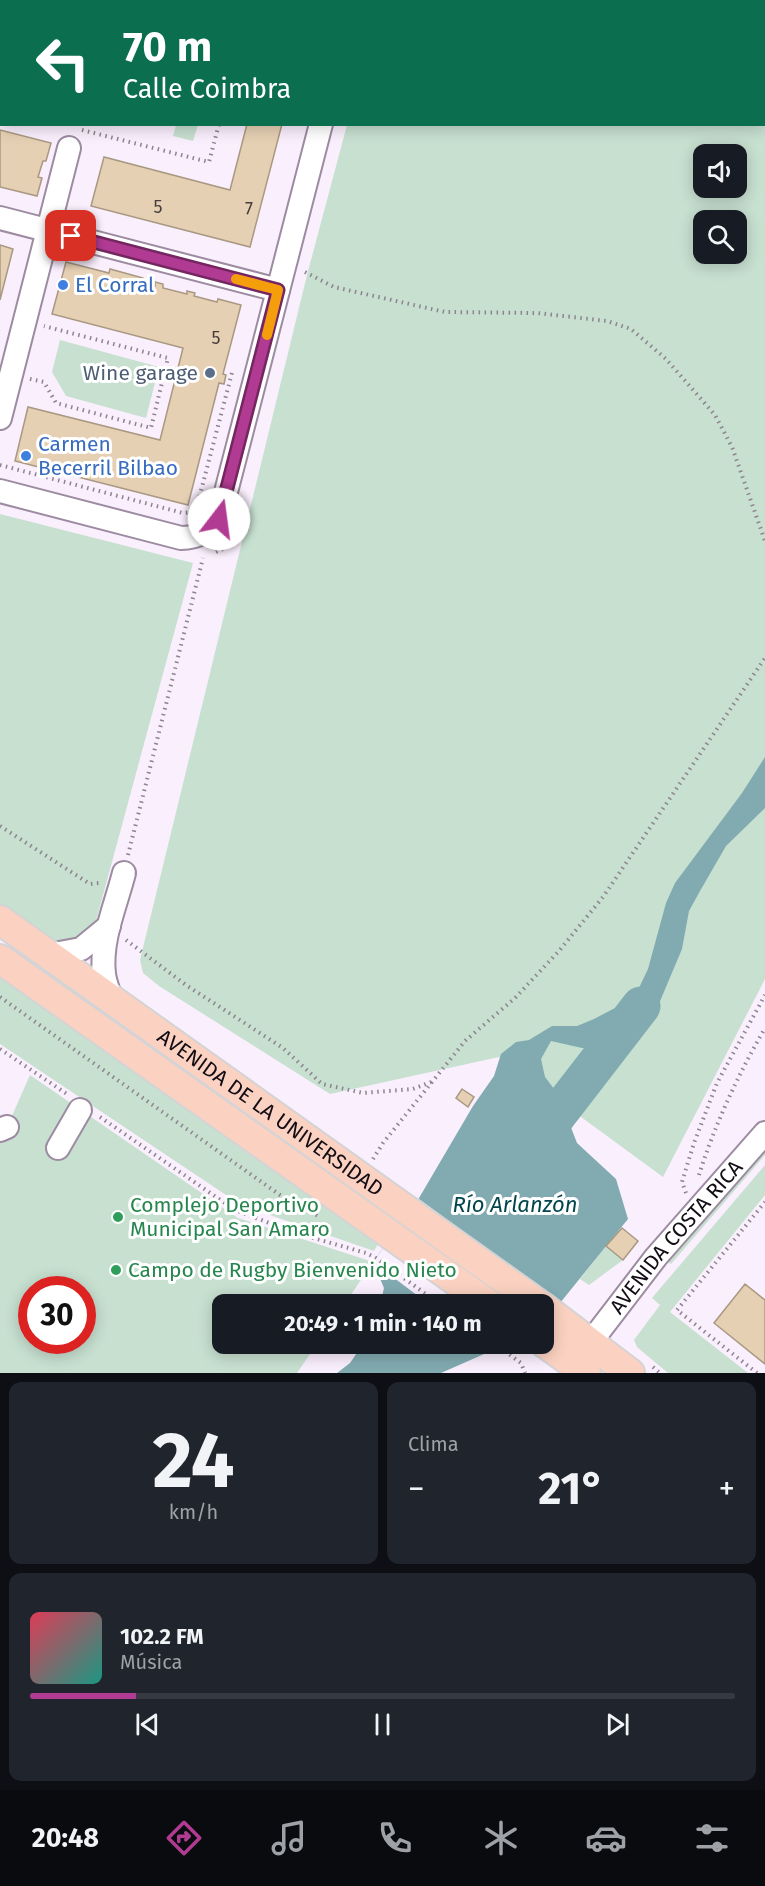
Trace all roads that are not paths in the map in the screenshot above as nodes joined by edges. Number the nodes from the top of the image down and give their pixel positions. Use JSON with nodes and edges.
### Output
{"nodes":[{"id":1,"x":320,"y":126,"type":"edge"},
{"id":2,"x":71,"y":138,"type":"road end"},
{"id":3,"x":0,"y":218,"type":"edge"},
{"id":4,"x":48,"y":230,"type":"junction"},
{"id":5,"x":278,"y":290,"type":"junction"},
{"id":6,"x":0,"y":418,"type":"edge"},
{"id":7,"x":0,"y":490,"type":"edge"},
{"id":8,"x":124,"y":873,"type":"road end"},
{"id":9,"x":0,"y":920,"type":"edge"},
{"id":10,"x":117,"y":933,"type":"junction"},
{"id":11,"x":49,"y":955,"type":"junction"},
{"id":12,"x":0,"y":959,"type":"edge"},
{"id":13,"x":112,"y":1001,"type":"junction"},
{"id":14,"x":82,"y":1106,"type":"road end"},
{"id":15,"x":765,"y":1133,"type":"edge"},
{"id":16,"x":58,"y":1148,"type":"dead end"},
{"id":17,"x":468,"y":1294,"type":"edge"},
{"id":18,"x":525,"y":1294,"type":"edge"},
{"id":19,"x":554,"y":1322,"type":"edge"},
{"id":20,"x":552,"y":1354,"type":"edge"},
{"id":21,"x":580,"y":1363,"type":"edge"},
{"id":22,"x":630,"y":1373,"type":"edge"}],
"edges":[{"from":1,"to":5,"type":"street"},
{"from":2,"to":4,"type":"street"},
{"from":3,"to":4,"type":"street"},
{"from":4,"to":5,"type":"street"},
{"from":4,"to":6,"type":"street"},
{"from":5,"to":7,"type":"street"},
{"from":8,"to":10,"type":"street"},
{"from":9,"to":11,"type":"main road","name":"AVENIDA DE LA UNIVERSIDAD"},
{"from":10,"to":11,"type":"street"},
{"from":10,"to":13,"type":"street"},
{"from":11,"to":13,"type":"main road","name":"AVENIDA DE LA UNIVERSIDAD"},
{"from":12,"to":17,"type":"main road","name":"AVENIDA DE LA UNIVERSIDAD"},
{"from":13,"to":18,"type":"main road","name":"AVENIDA DE LA UNIVERSIDAD"},
{"from":14,"to":16,"type":"street"},
{"from":15,"to":21,"type":"street","name":"AVENIDA COSTA RICA"},
{"from":19,"to":21,"type":"main road","name":"AVENIDA DE LA UNIVERSIDAD"},
{"from":20,"to":21,"type":"main road","name":"AVENIDA DE LA UNIVERSIDAD"},
{"from":21,"to":22,"type":"main road","name":"AVENIDA DE LA UNIVERSIDAD"}]}
